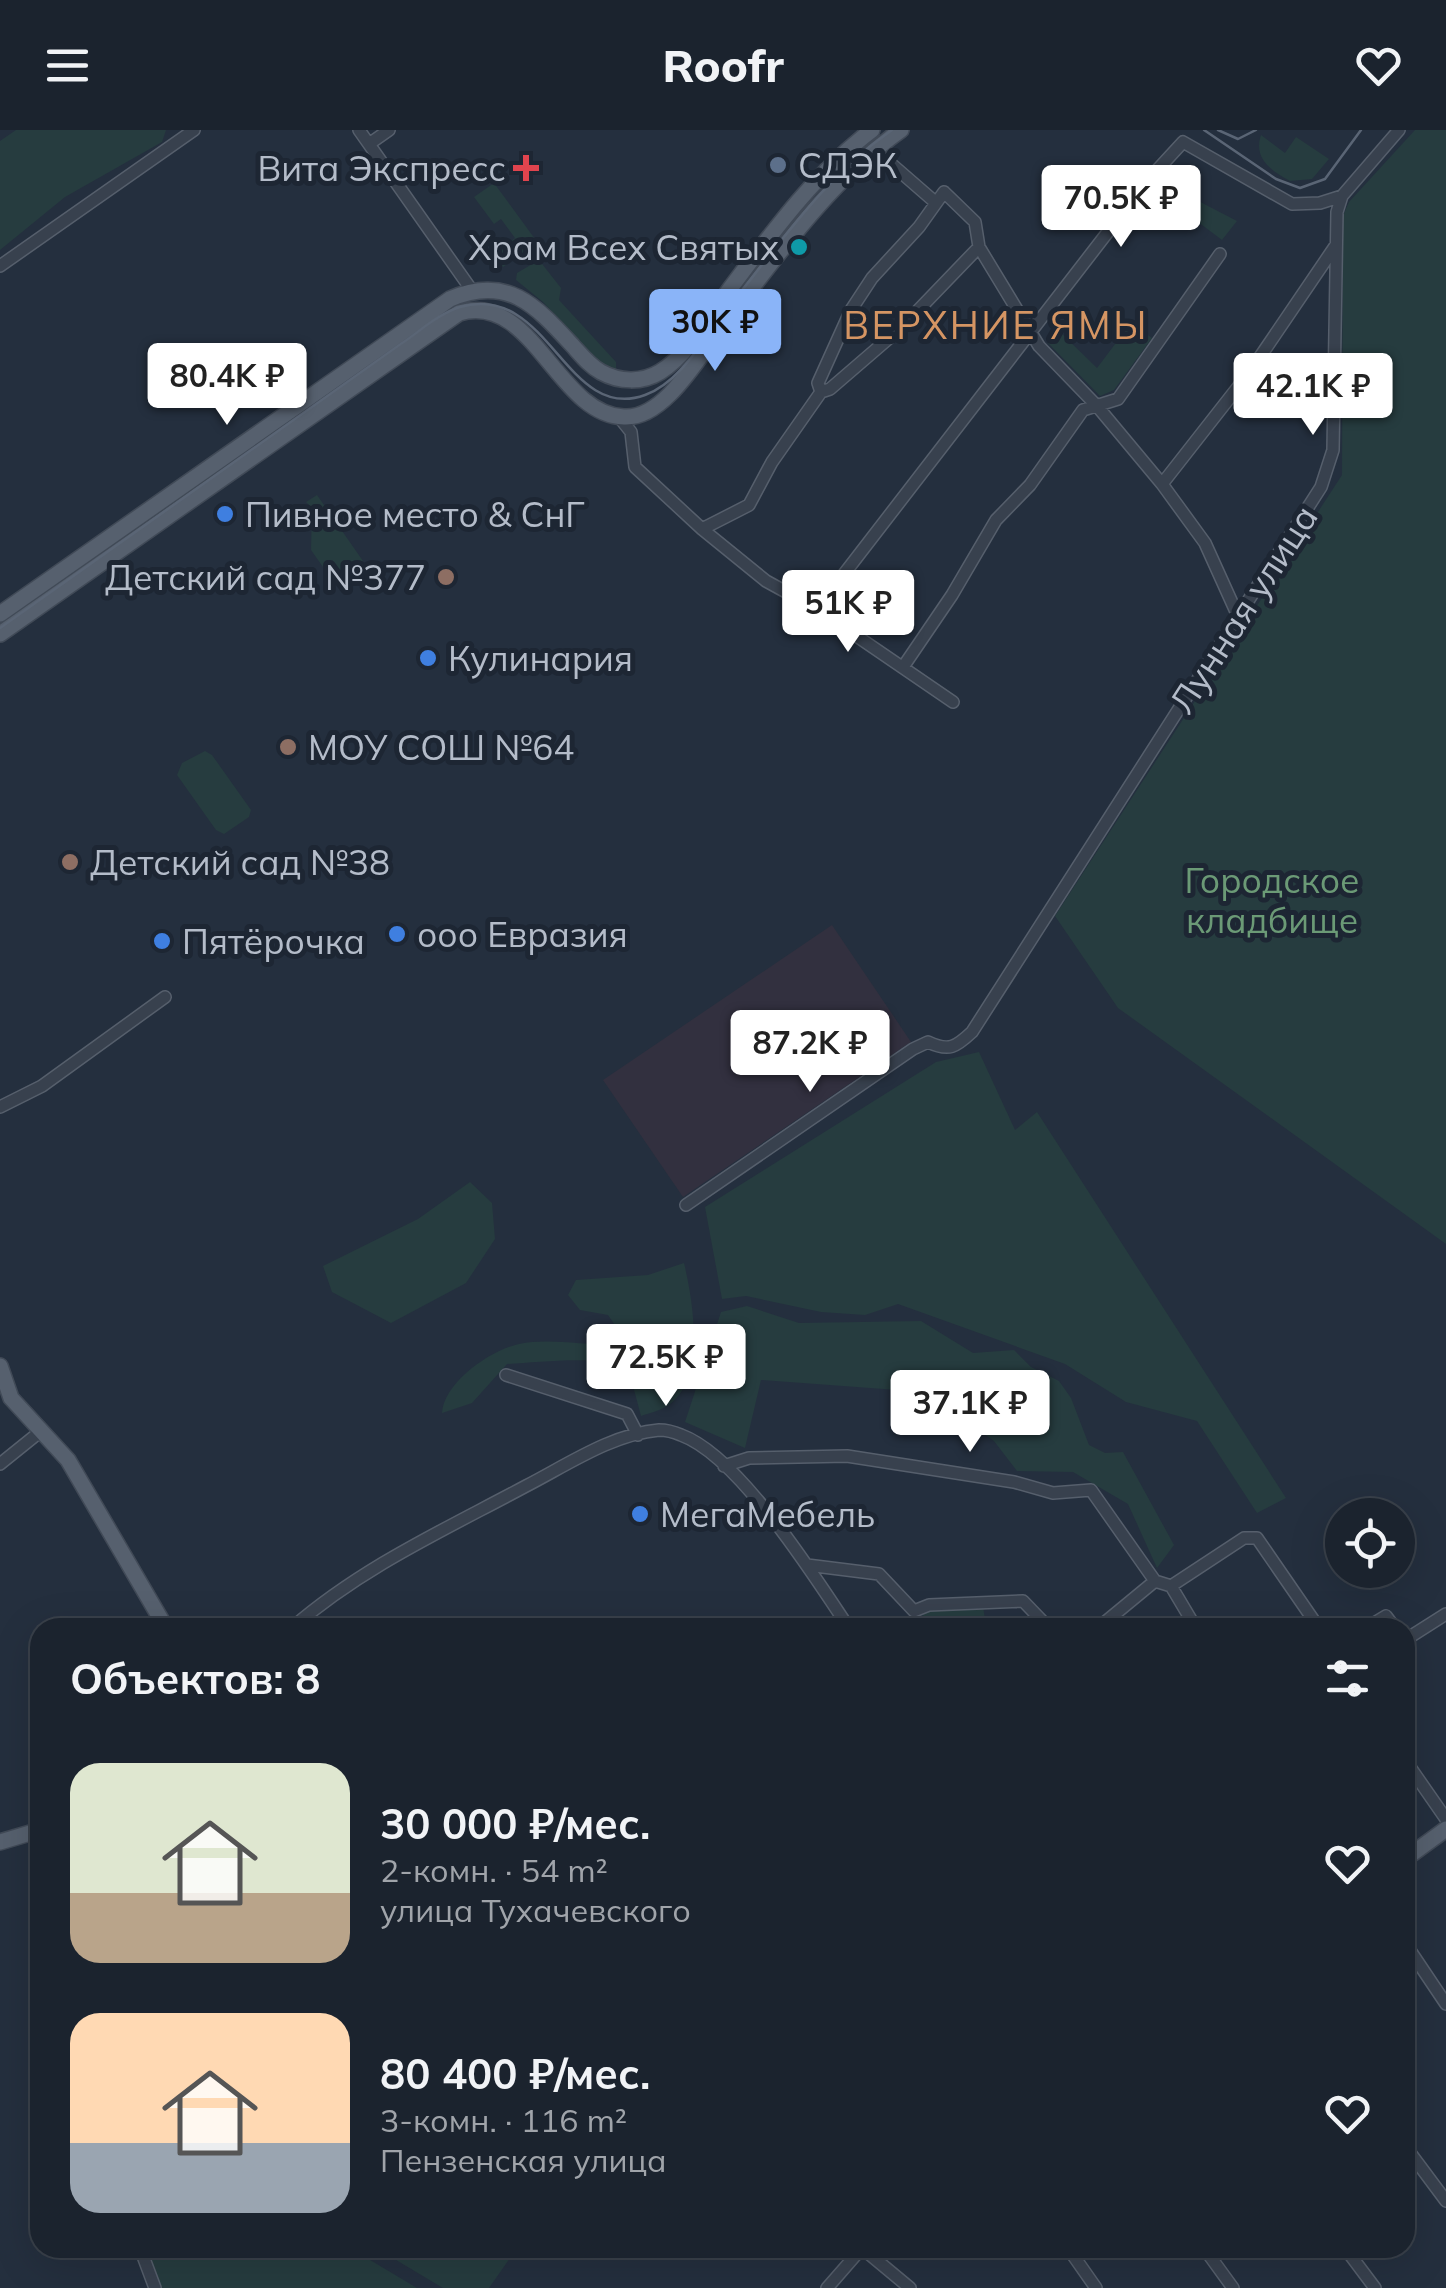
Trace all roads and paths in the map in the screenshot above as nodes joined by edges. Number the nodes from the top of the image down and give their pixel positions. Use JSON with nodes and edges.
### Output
{"nodes":[{"id":1,"x":194,"y":130,"type":"edge"},
{"id":2,"x":359,"y":130,"type":"edge"},
{"id":3,"x":389,"y":130,"type":"edge"},
{"id":4,"x":872,"y":130,"type":"edge"},
{"id":5,"x":901,"y":130,"type":"edge"},
{"id":6,"x":1398,"y":130,"type":"edge"},
{"id":7,"x":368,"y":144,"type":"junction"},
{"id":8,"x":874,"y":149,"type":"junction"},
{"id":9,"x":1342,"y":196,"type":"junction"},
{"id":10,"x":934,"y":202,"type":"junction"},
{"id":11,"x":1336,"y":245,"type":"junction"},
{"id":12,"x":978,"y":247,"type":"junction"},
{"id":13,"x":1220,"y":254,"type":"dead end"},
{"id":14,"x":0,"y":266,"type":"edge"},
{"id":15,"x":477,"y":291,"type":"junction"},
{"id":16,"x":484,"y":310,"type":"junction"},
{"id":17,"x":1031,"y":335,"type":"junction"},
{"id":18,"x":821,"y":392,"type":"junction"},
{"id":19,"x":1096,"y":406,"type":"junction"},
{"id":20,"x":620,"y":417,"type":"junction"},
{"id":21,"x":1162,"y":484,"type":"junction"},
{"id":22,"x":702,"y":529,"type":"junction"},
{"id":23,"x":817,"y":610,"type":"junction"},
{"id":24,"x":0,"y":614,"type":"edge"},
{"id":25,"x":1238,"y":616,"type":"junction"},
{"id":26,"x":0,"y":634,"type":"edge"},
{"id":27,"x":902,"y":667,"type":"junction"},
{"id":28,"x":953,"y":702,"type":"dead end"},
{"id":29,"x":165,"y":997,"type":"dead end"},
{"id":30,"x":0,"y":1107,"type":"edge"},
{"id":31,"x":686,"y":1205,"type":"dead end"},
{"id":32,"x":0,"y":1366,"type":"edge"},
{"id":33,"x":506,"y":1375,"type":"dead end"},
{"id":34,"x":40,"y":1431,"type":"junction"},
{"id":35,"x":638,"y":1435,"type":"junction"},
{"id":36,"x":0,"y":1464,"type":"edge"},
{"id":37,"x":724,"y":1466,"type":"junction"},
{"id":38,"x":807,"y":1566,"type":"junction"},
{"id":39,"x":1154,"y":1581,"type":"junction"},
{"id":40,"x":1171,"y":1586,"type":"junction"},
{"id":41,"x":1446,"y":1614,"type":"edge"},
{"id":42,"x":160,"y":1618,"type":"edge"},
{"id":43,"x":303,"y":1618,"type":"edge"},
{"id":44,"x":842,"y":1618,"type":"edge"},
{"id":45,"x":1040,"y":1618,"type":"edge"},
{"id":46,"x":1110,"y":1618,"type":"edge"},
{"id":47,"x":1190,"y":1618,"type":"edge"},
{"id":48,"x":1312,"y":1618,"type":"edge"},
{"id":49,"x":1415,"y":1634,"type":"edge"},
{"id":50,"x":1415,"y":1774,"type":"edge"},
{"id":51,"x":1446,"y":1819,"type":"edge"},
{"id":52,"x":1446,"y":1829,"type":"edge"},
{"id":53,"x":30,"y":1833,"type":"edge"},
{"id":54,"x":0,"y":1842,"type":"edge"},
{"id":55,"x":1415,"y":1851,"type":"edge"},
{"id":56,"x":1415,"y":1958,"type":"edge"},
{"id":57,"x":1446,"y":2004,"type":"edge"},
{"id":58,"x":1415,"y":2159,"type":"edge"},
{"id":59,"x":1446,"y":2201,"type":"edge"},
{"id":60,"x":144,"y":2258,"type":"edge"},
{"id":61,"x":854,"y":2258,"type":"edge"},
{"id":62,"x":875,"y":2258,"type":"edge"},
{"id":63,"x":1075,"y":2258,"type":"edge"},
{"id":64,"x":1211,"y":2258,"type":"edge"},
{"id":65,"x":1352,"y":2258,"type":"edge"},
{"id":66,"x":155,"y":2288,"type":"edge"},
{"id":67,"x":827,"y":2288,"type":"edge"},
{"id":68,"x":910,"y":2288,"type":"edge"},
{"id":69,"x":1096,"y":2288,"type":"edge"},
{"id":70,"x":1233,"y":2288,"type":"edge"},
{"id":71,"x":1374,"y":2288,"type":"edge"}],
"edges":[{"from":1,"to":14,"type":"street"},
{"from":2,"to":7,"type":"street"},
{"from":3,"to":7,"type":"street"},
{"from":4,"to":15,"type":"main road"},
{"from":5,"to":8,"type":"main road"},
{"from":6,"to":9,"type":"street"},
{"from":7,"to":15,"type":"street"},
{"from":8,"to":10,"type":"street"},
{"from":8,"to":20,"type":"main road"},
{"from":9,"to":11,"type":"street","name":"Лунная улица"},
{"from":9,"to":17,"type":"street"},
{"from":10,"to":12,"type":"street"},
{"from":10,"to":18,"type":"street"},
{"from":11,"to":21,"type":"street"},
{"from":11,"to":25,"type":"street","name":"Лунная улица"},
{"from":12,"to":17,"type":"street"},
{"from":12,"to":18,"type":"street"},
{"from":13,"to":19,"type":"street"},
{"from":15,"to":16,"type":"main road"},
{"from":15,"to":24,"type":"main road"},
{"from":16,"to":20,"type":"main road"},
{"from":16,"to":26,"type":"main road"},
{"from":17,"to":19,"type":"street"},
{"from":17,"to":23,"type":"street"},
{"from":18,"to":22,"type":"street"},
{"from":19,"to":21,"type":"street"},
{"from":19,"to":27,"type":"street"},
{"from":20,"to":22,"type":"street"},
{"from":21,"to":25,"type":"street"},
{"from":22,"to":23,"type":"street"},
{"from":23,"to":27,"type":"street"},
{"from":25,"to":31,"type":"street","name":"Лунная улица"},
{"from":27,"to":28,"type":"street"},
{"from":29,"to":30,"type":"street"},
{"from":32,"to":34,"type":"main road"},
{"from":33,"to":35,"type":"street"},
{"from":34,"to":36,"type":"street"},
{"from":34,"to":42,"type":"main road"},
{"from":35,"to":37,"type":"street"},
{"from":35,"to":43,"type":"street"},
{"from":37,"to":38,"type":"street"},
{"from":37,"to":39,"type":"street"},
{"from":38,"to":44,"type":"street"},
{"from":38,"to":45,"type":"street"},
{"from":39,"to":40,"type":"street"},
{"from":39,"to":46,"type":"street"},
{"from":40,"to":47,"type":"street"},
{"from":40,"to":48,"type":"street"},
{"from":41,"to":49,"type":"street"},
{"from":50,"to":51,"type":"street"},
{"from":52,"to":55,"type":"main road"},
{"from":53,"to":54,"type":"main road"},
{"from":56,"to":57,"type":"street"},
{"from":58,"to":59,"type":"street"},
{"from":60,"to":66,"type":"street"},
{"from":61,"to":67,"type":"street"},
{"from":62,"to":68,"type":"street"},
{"from":63,"to":69,"type":"street"},
{"from":64,"to":70,"type":"street"},
{"from":65,"to":71,"type":"street"}]}
